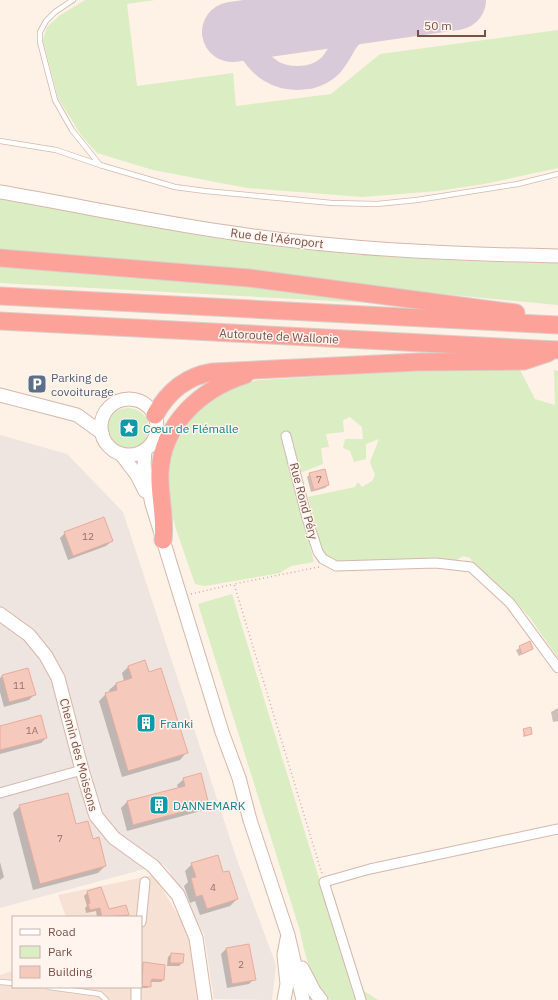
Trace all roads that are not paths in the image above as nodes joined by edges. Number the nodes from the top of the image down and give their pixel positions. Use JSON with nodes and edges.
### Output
{"nodes":[{"id":1,"x":74,"y":0,"type":"edge"},
{"id":2,"x":0,"y":142,"type":"edge"},
{"id":3,"x":100,"y":165,"type":"junction"},
{"id":4,"x":558,"y":174,"type":"edge"},
{"id":5,"x":0,"y":192,"type":"edge"},
{"id":6,"x":558,"y":256,"type":"edge"},
{"id":7,"x":0,"y":258,"type":"edge"},
{"id":8,"x":0,"y":296,"type":"edge"},
{"id":9,"x":0,"y":321,"type":"edge"},
{"id":10,"x":539,"y":324,"type":"junction"},
{"id":11,"x":558,"y":325,"type":"edge"},
{"id":12,"x":557,"y":350,"type":"edge"},
{"id":13,"x":272,"y":369,"type":"junction"},
{"id":14,"x":0,"y":395,"type":"edge"},
{"id":15,"x":106,"y":411,"type":"junction"},
{"id":16,"x":155,"y":414,"type":"junction"},
{"id":17,"x":77,"y":415,"type":"junction"},
{"id":18,"x":102,"y":433,"type":"junction"},
{"id":19,"x":286,"y":436,"type":"dead end"},
{"id":20,"x":145,"y":450,"type":"junction"},
{"id":21,"x":121,"y":454,"type":"junction"},
{"id":22,"x":152,"y":504,"type":"junction"},
{"id":23,"x":163,"y":540,"type":"junction"},
{"id":24,"x":0,"y":614,"type":"edge"},
{"id":25,"x":558,"y":668,"type":"edge"},
{"id":26,"x":82,"y":770,"type":"junction"},
{"id":27,"x":0,"y":793,"type":"edge"},
{"id":28,"x":558,"y":829,"type":"edge"},
{"id":29,"x":145,"y":882,"type":"dead end"},
{"id":30,"x":142,"y":916,"type":"edge"},
{"id":31,"x":288,"y":935,"type":"junction"},
{"id":32,"x":0,"y":982,"type":"edge"},
{"id":33,"x":12,"y":983,"type":"edge"},
{"id":34,"x":56,"y":988,"type":"edge"},
{"id":35,"x":136,"y":988,"type":"edge"},
{"id":36,"x":106,"y":1000,"type":"edge"},
{"id":37,"x":136,"y":1000,"type":"edge"},
{"id":38,"x":205,"y":1000,"type":"edge"},
{"id":39,"x":284,"y":1000,"type":"edge"},
{"id":40,"x":303,"y":1000,"type":"edge"},
{"id":41,"x":321,"y":1000,"type":"edge"},
{"id":42,"x":361,"y":1000,"type":"edge"}],
"edges":[{"from":1,"to":3,"type":"lane"},
{"from":2,"to":3,"type":"lane"},
{"from":3,"to":4,"type":"lane"},
{"from":5,"to":6,"type":"street","name":"Rue de l'Aéroport"},
{"from":7,"to":10,"type":"highway"},
{"from":8,"to":10,"type":"highway","name":"Autoroute de Wallonie"},
{"from":9,"to":12,"type":"highway","name":"Autoroute de Wallonie"},
{"from":10,"to":11,"type":"highway","name":"Autoroute de Wallonie"},
{"from":12,"to":13,"type":"highway"},
{"from":13,"to":16,"type":"highway"},
{"from":13,"to":23,"type":"highway"},
{"from":14,"to":17,"type":"street"},
{"from":15,"to":16,"type":"street"},
{"from":15,"to":17,"type":"street"},
{"from":15,"to":18,"type":"street"},
{"from":16,"to":20,"type":"street"},
{"from":17,"to":18,"type":"street"},
{"from":18,"to":21,"type":"street"},
{"from":19,"to":25,"type":"street","name":"Rue Rond Péry"},
{"from":20,"to":21,"type":"street"},
{"from":20,"to":22,"type":"street"},
{"from":21,"to":22,"type":"street"},
{"from":22,"to":23,"type":"street"},
{"from":23,"to":31,"type":"street"},
{"from":24,"to":26,"type":"street","name":"Chemin des Moissons"},
{"from":26,"to":27,"type":"street"},
{"from":26,"to":38,"type":"street","name":"Chemin des Moissons"},
{"from":28,"to":42,"type":"street"},
{"from":29,"to":30,"type":"street"},
{"from":31,"to":39,"type":"street"},
{"from":31,"to":40,"type":"street"},
{"from":31,"to":41,"type":"street"},
{"from":32,"to":33,"type":"lane"},
{"from":34,"to":36,"type":"lane"},
{"from":35,"to":37,"type":"street"}]}
